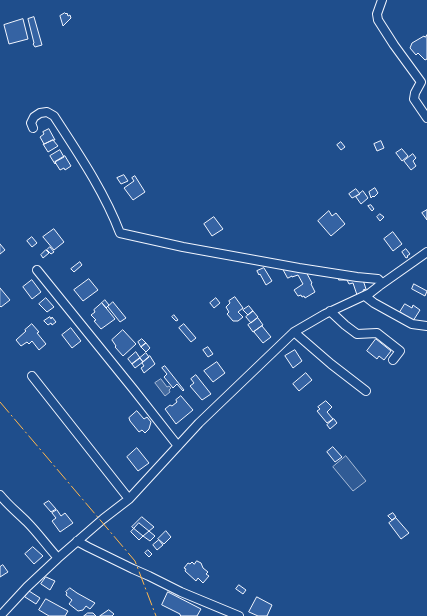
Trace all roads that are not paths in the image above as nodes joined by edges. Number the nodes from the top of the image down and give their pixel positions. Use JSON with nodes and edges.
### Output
{"nodes":[{"id":1,"x":382,"y":0,"type":"edge"},
{"id":2,"x":427,"y":118,"type":"edge"},
{"id":3,"x":33,"y":128,"type":"dead end"},
{"id":4,"x":427,"y":252,"type":"edge"},
{"id":5,"x":37,"y":270,"type":"dead end"},
{"id":6,"x":379,"y":286,"type":"junction"},
{"id":7,"x":365,"y":296,"type":"junction"},
{"id":8,"x":330,"y":311,"type":"junction"},
{"id":9,"x":427,"y":326,"type":"edge"},
{"id":10,"x":294,"y":332,"type":"junction"},
{"id":11,"x":393,"y":360,"type":"dead end"},
{"id":12,"x":32,"y":376,"type":"dead end"},
{"id":13,"x":366,"y":391,"type":"dead end"},
{"id":14,"x":178,"y":446,"type":"junction"},
{"id":15,"x":0,"y":495,"type":"edge"},
{"id":16,"x":130,"y":499,"type":"junction"},
{"id":17,"x":77,"y":541,"type":"junction"},
{"id":18,"x":58,"y":558,"type":"junction"},
{"id":19,"x":0,"y":616,"type":"edge"},
{"id":20,"x":239,"y":616,"type":"edge"}],
"edges":[{"from":1,"to":2,"type":"street"},
{"from":3,"to":6,"type":"street"},
{"from":4,"to":6,"type":"street"},
{"from":5,"to":14,"type":"street"},
{"from":6,"to":7,"type":"street"},
{"from":7,"to":8,"type":"street"},
{"from":7,"to":9,"type":"street"},
{"from":8,"to":10,"type":"street"},
{"from":8,"to":11,"type":"street"},
{"from":10,"to":13,"type":"street"},
{"from":10,"to":14,"type":"street"},
{"from":12,"to":16,"type":"street"},
{"from":14,"to":16,"type":"street"},
{"from":15,"to":18,"type":"street"},
{"from":16,"to":17,"type":"street"},
{"from":17,"to":18,"type":"street"},
{"from":17,"to":20,"type":"street"},
{"from":18,"to":19,"type":"street"}]}
